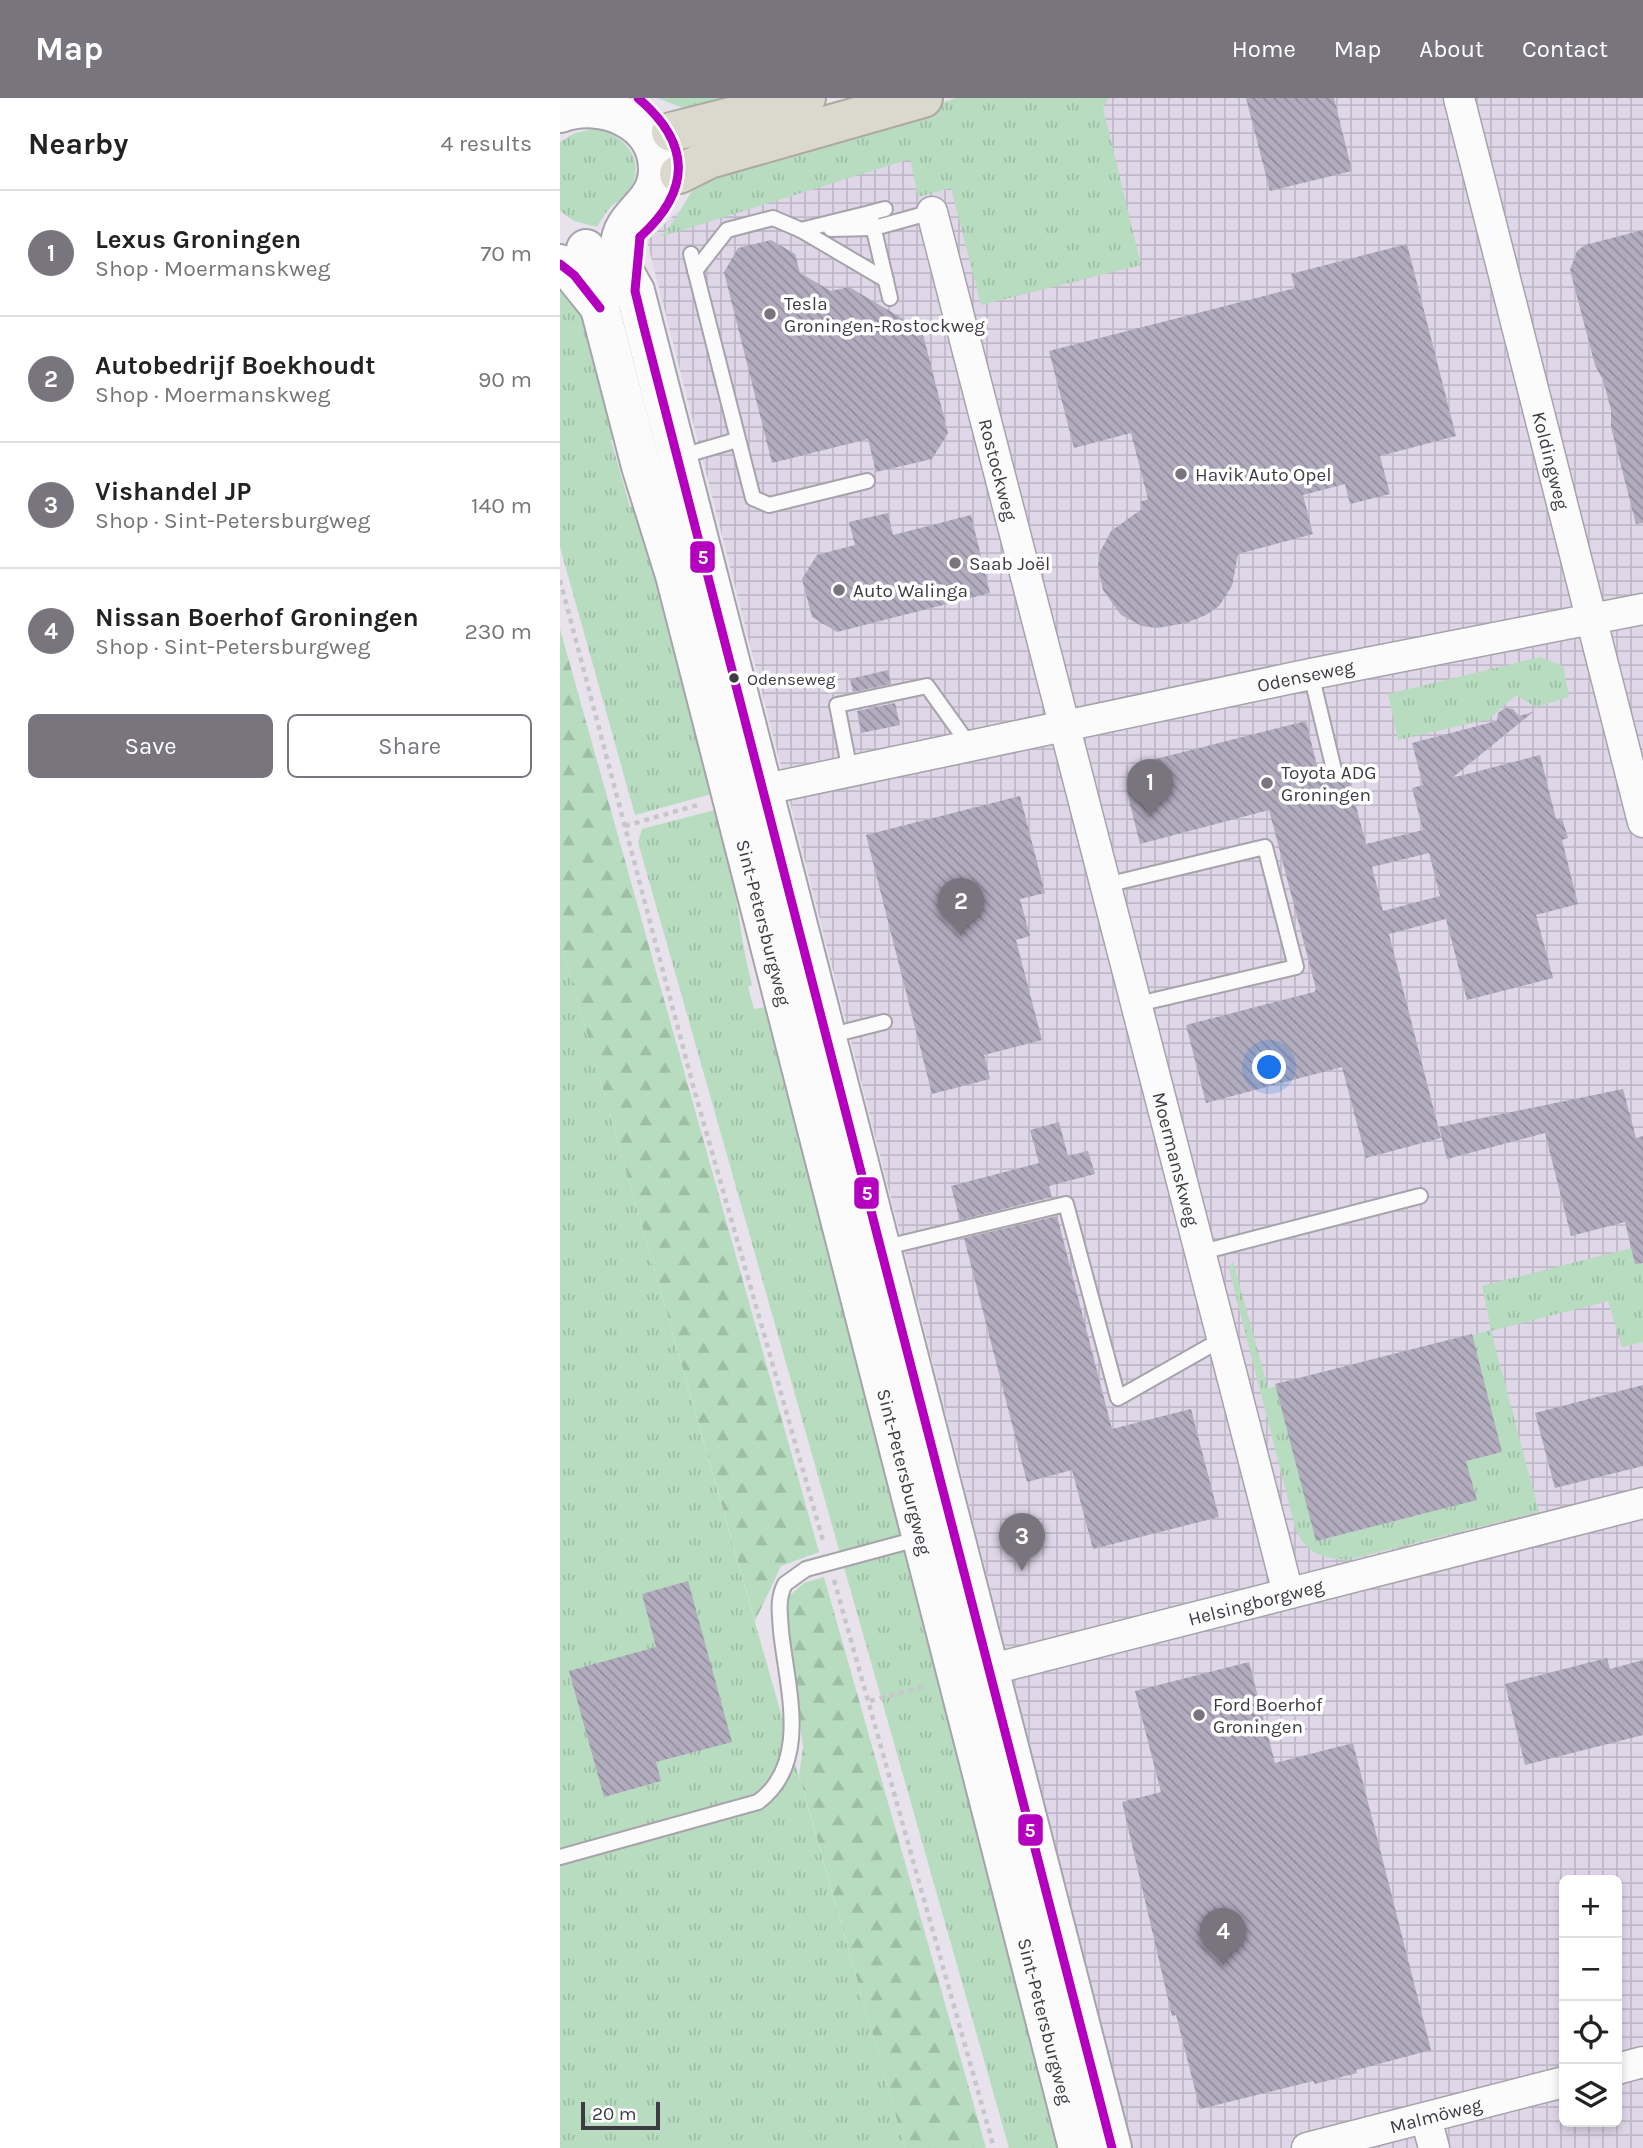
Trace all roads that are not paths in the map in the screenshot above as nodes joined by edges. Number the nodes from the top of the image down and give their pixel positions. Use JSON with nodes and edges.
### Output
{"nodes":[{"id":1,"x":806,"y":98,"type":"edge"},
{"id":2,"x":923,"y":98,"type":"edge"},
{"id":3,"x":1459,"y":98,"type":"edge"},
{"id":4,"x":615,"y":101,"type":"edge"},
{"id":5,"x":560,"y":113,"type":"edge"},
{"id":6,"x":660,"y":134,"type":"junction"},
{"id":7,"x":679,"y":174,"type":"junction"},
{"id":8,"x":885,"y":209,"type":"dead end"},
{"id":9,"x":932,"y":212,"type":"joint"},
{"id":10,"x":870,"y":213,"type":"junction"},
{"id":11,"x":874,"y":228,"type":"junction"},
{"id":12,"x":801,"y":230,"type":"junction"},
{"id":13,"x":593,"y":247,"type":"edge"},
{"id":14,"x":691,"y":254,"type":"dead end"},
{"id":15,"x":695,"y":271,"type":"junction"},
{"id":16,"x":886,"y":280,"type":"junction"},
{"id":17,"x":890,"y":298,"type":"dead end"},
{"id":18,"x":737,"y":440,"type":"junction"},
{"id":19,"x":658,"y":462,"type":"junction"},
{"id":20,"x":867,"y":481,"type":"dead end"},
{"id":21,"x":1643,"y":609,"type":"edge"},
{"id":22,"x":1591,"y":620,"type":"junction"},
{"id":23,"x":1311,"y":674,"type":"junction"},
{"id":24,"x":1066,"y":726,"type":"junction"},
{"id":25,"x":970,"y":746,"type":"junction"},
{"id":26,"x":850,"y":771,"type":"junction"},
{"id":27,"x":1335,"y":774,"type":"dead end"},
{"id":28,"x":747,"y":793,"type":"junction"},
{"id":29,"x":1643,"y":822,"type":"edge"},
{"id":30,"x":1106,"y":885,"type":"junction"},
{"id":31,"x":1138,"y":1004,"type":"junction"},
{"id":32,"x":884,"y":1022,"type":"dead end"},
{"id":33,"x":811,"y":1040,"type":"junction"},
{"id":34,"x":1420,"y":1196,"type":"dead end"},
{"id":35,"x":865,"y":1252,"type":"junction"},
{"id":36,"x":1202,"y":1252,"type":"junction"},
{"id":37,"x":1225,"y":1338,"type":"junction"},
{"id":38,"x":1643,"y":1503,"type":"edge"},
{"id":39,"x":937,"y":1534,"type":"junction"},
{"id":40,"x":1288,"y":1593,"type":"junction"},
{"id":41,"x":973,"y":1674,"type":"junction"},
{"id":42,"x":560,"y":1857,"type":"edge"},
{"id":43,"x":1643,"y":2062,"type":"edge"},
{"id":44,"x":1622,"y":2067,"type":"edge"},
{"id":45,"x":1559,"y":2083,"type":"edge"},
{"id":46,"x":1426,"y":2118,"type":"junction"},
{"id":47,"x":1078,"y":2148,"type":"edge"},
{"id":48,"x":1112,"y":2148,"type":"edge"},
{"id":49,"x":1307,"y":2148,"type":"edge"},
{"id":50,"x":1434,"y":2148,"type":"edge"}],
"edges":[{"from":1,"to":6,"type":"highway"},
{"from":2,"to":7,"type":"highway"},
{"from":3,"to":22,"type":"street","name":"Koldingweg"},
{"from":4,"to":5,"type":"street"},
{"from":4,"to":6,"type":"street"},
{"from":6,"to":7,"type":"street"},
{"from":6,"to":13,"type":"street"},
{"from":7,"to":13,"type":"street"},
{"from":8,"to":10,"type":"lane"},
{"from":9,"to":11,"type":"lane"},
{"from":9,"to":24,"type":"street","name":"Rostockweg"},
{"from":10,"to":11,"type":"lane"},
{"from":10,"to":12,"type":"lane"},
{"from":11,"to":12,"type":"lane"},
{"from":11,"to":16,"type":"lane"},
{"from":12,"to":15,"type":"lane"},
{"from":12,"to":16,"type":"lane"},
{"from":13,"to":19,"type":"street"},
{"from":13,"to":19,"type":"street"},
{"from":14,"to":15,"type":"lane"},
{"from":15,"to":18,"type":"lane"},
{"from":16,"to":17,"type":"lane"},
{"from":18,"to":19,"type":"lane"},
{"from":18,"to":20,"type":"lane"},
{"from":19,"to":28,"type":"street"},
{"from":21,"to":22,"type":"street","name":"Odenseweg"},
{"from":22,"to":23,"type":"street","name":"Odenseweg"},
{"from":22,"to":29,"type":"street","name":"Koldingweg"},
{"from":23,"to":24,"type":"street","name":"Odenseweg"},
{"from":23,"to":27,"type":"lane"},
{"from":24,"to":25,"type":"street","name":"Odenseweg"},
{"from":24,"to":30,"type":"street","name":"Moermanskweg"},
{"from":25,"to":26,"type":"street","name":"Odenseweg"},
{"from":25,"to":26,"type":"lane"},
{"from":26,"to":28,"type":"street","name":"Odenseweg"},
{"from":28,"to":33,"type":"street","name":"Sint-Petersburgweg"},
{"from":30,"to":31,"type":"street","name":"Moermanskweg"},
{"from":30,"to":31,"type":"lane"},
{"from":31,"to":36,"type":"street","name":"Moermanskweg"},
{"from":32,"to":33,"type":"lane"},
{"from":33,"to":35,"type":"street","name":"Sint-Petersburgweg"},
{"from":34,"to":36,"type":"lane"},
{"from":35,"to":37,"type":"lane"},
{"from":35,"to":39,"type":"street","name":"Sint-Petersburgweg"},
{"from":36,"to":37,"type":"street","name":"Moermanskweg"},
{"from":37,"to":40,"type":"street","name":"Moermanskweg"},
{"from":38,"to":40,"type":"street","name":"Helsingborgweg"},
{"from":39,"to":41,"type":"street","name":"Sint-Petersburgweg"},
{"from":39,"to":42,"type":"lane"},
{"from":40,"to":41,"type":"street","name":"Helsingborgweg"},
{"from":41,"to":47,"type":"street","name":"Sint-Petersburgweg"},
{"from":41,"to":48,"type":"street","name":"Sint-Petersburgweg"},
{"from":43,"to":44,"type":"street"},
{"from":45,"to":46,"type":"street","name":"Malmöweg"},
{"from":46,"to":49,"type":"street","name":"Malmöweg"},
{"from":46,"to":50,"type":"street"}]}
